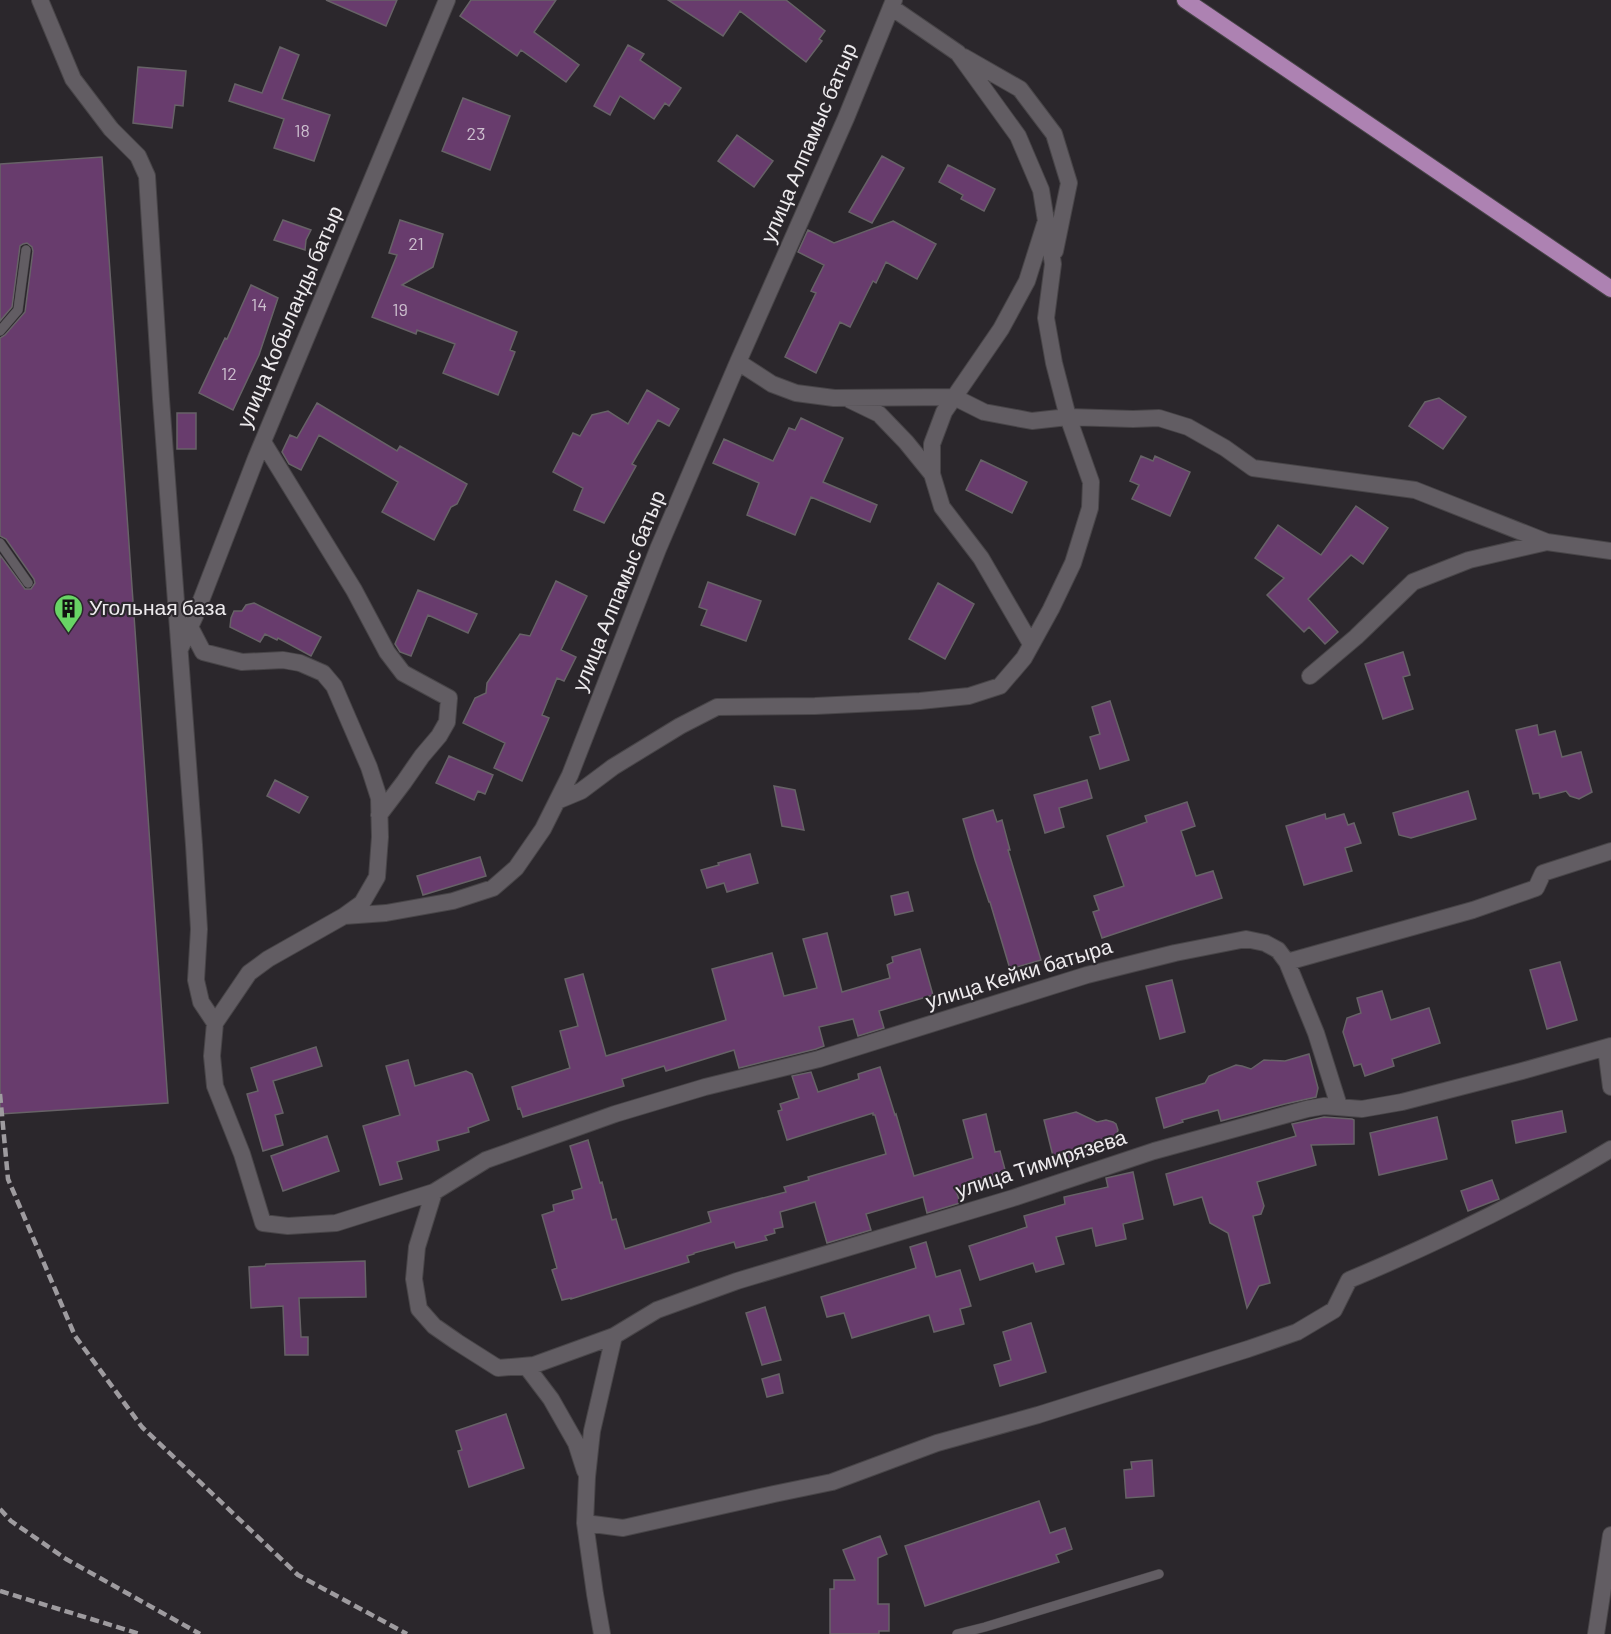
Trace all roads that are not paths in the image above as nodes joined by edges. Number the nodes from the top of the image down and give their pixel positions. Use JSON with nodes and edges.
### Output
{"nodes":[{"id":1,"x":40,"y":0,"type":"edge"},
{"id":2,"x":447,"y":0,"type":"edge"},
{"id":3,"x":1185,"y":0,"type":"edge"},
{"id":4,"x":892,"y":3,"type":"edge"},
{"id":5,"x":958,"y":53,"type":"junction"},
{"id":6,"x":1046,"y":221,"type":"junction"},
{"id":7,"x":26,"y":250,"type":"dead end"},
{"id":8,"x":1053,"y":264,"type":"junction"},
{"id":9,"x":1611,"y":289,"type":"edge"},
{"id":10,"x":0,"y":331,"type":"edge"},
{"id":11,"x":738,"y":362,"type":"junction"},
{"id":12,"x":954,"y":397,"type":"junction"},
{"id":13,"x":847,"y":398,"type":"junction"},
{"id":14,"x":1068,"y":417,"type":"junction"},
{"id":15,"x":263,"y":442,"type":"junction"},
{"id":16,"x":932,"y":474,"type":"junction"},
{"id":17,"x":1546,"y":542,"type":"junction"},
{"id":18,"x":0,"y":543,"type":"edge"},
{"id":19,"x":1611,"y":551,"type":"edge"},
{"id":20,"x":28,"y":583,"type":"dead end"},
{"id":21,"x":190,"y":627,"type":"junction"},
{"id":22,"x":1031,"y":644,"type":"junction"},
{"id":23,"x":179,"y":653,"type":"junction"},
{"id":24,"x":1310,"y":676,"type":"dead end"},
{"id":25,"x":558,"y":801,"type":"junction"},
{"id":26,"x":380,"y":815,"type":"junction"},
{"id":27,"x":1611,"y":851,"type":"edge"},
{"id":28,"x":344,"y":916,"type":"junction"},
{"id":29,"x":1287,"y":962,"type":"junction"},
{"id":30,"x":215,"y":1023,"type":"junction"},
{"id":31,"x":1608,"y":1047,"type":"edge"},
{"id":32,"x":1611,"y":1087,"type":"edge"},
{"id":33,"x":1339,"y":1106,"type":"junction"},
{"id":34,"x":1611,"y":1149,"type":"edge"},
{"id":35,"x":435,"y":1192,"type":"junction"},
{"id":36,"x":614,"y":1336,"type":"junction"},
{"id":37,"x":526,"y":1366,"type":"junction"},
{"id":38,"x":587,"y":1478,"type":"junction"},
{"id":39,"x":585,"y":1523,"type":"junction"},
{"id":40,"x":1611,"y":1535,"type":"edge"},
{"id":41,"x":1159,"y":1574,"type":"dead end"},
{"id":42,"x":602,"y":1634,"type":"edge"},
{"id":43,"x":957,"y":1634,"type":"edge"},
{"id":44,"x":1596,"y":1634,"type":"edge"}],
"edges":[{"from":1,"to":23,"type":"street"},
{"from":2,"to":15,"type":"street","name":"улица Кобыланды батыр"},
{"from":3,"to":9,"type":"main road"},
{"from":4,"to":5,"type":"street"},
{"from":4,"to":11,"type":"street","name":"улица Алпамыс батыр"},
{"from":5,"to":6,"type":"street"},
{"from":5,"to":8,"type":"street"},
{"from":6,"to":8,"type":"street"},
{"from":6,"to":12,"type":"street"},
{"from":7,"to":10,"type":"lane"},
{"from":8,"to":14,"type":"street"},
{"from":11,"to":13,"type":"street"},
{"from":11,"to":25,"type":"street","name":"улица Алпамыс батыр"},
{"from":12,"to":13,"type":"street"},
{"from":12,"to":14,"type":"street"},
{"from":12,"to":16,"type":"street"},
{"from":13,"to":16,"type":"street"},
{"from":14,"to":17,"type":"street"},
{"from":14,"to":22,"type":"street"},
{"from":15,"to":21,"type":"street","name":"улица Кобыланды батыр"},
{"from":15,"to":26,"type":"street"},
{"from":16,"to":22,"type":"street"},
{"from":17,"to":19,"type":"street"},
{"from":17,"to":24,"type":"street"},
{"from":18,"to":20,"type":"lane"},
{"from":21,"to":23,"type":"street","name":"улица Кобыланды батыр"},
{"from":21,"to":26,"type":"street"},
{"from":22,"to":25,"type":"street"},
{"from":23,"to":30,"type":"street"},
{"from":25,"to":28,"type":"street","name":"улица Алпамыс батыр"},
{"from":26,"to":28,"type":"street"},
{"from":27,"to":29,"type":"street"},
{"from":28,"to":30,"type":"street","name":"улица Алпамыс батыр"},
{"from":29,"to":33,"type":"street"},
{"from":29,"to":35,"type":"street","name":"улица Кейки батыра"},
{"from":30,"to":35,"type":"street","name":"улица Кейки батыра"},
{"from":31,"to":32,"type":"street"},
{"from":31,"to":33,"type":"street","name":"улица Тимирязева"},
{"from":33,"to":36,"type":"street","name":"улица Тимирязева"},
{"from":34,"to":39,"type":"street"},
{"from":35,"to":37,"type":"street","name":"улица Тимирязева"},
{"from":36,"to":37,"type":"street","name":"улица Тимирязева"},
{"from":36,"to":38,"type":"street"},
{"from":37,"to":38,"type":"street"},
{"from":38,"to":39,"type":"street"},
{"from":39,"to":42,"type":"street"},
{"from":40,"to":44,"type":"street"},
{"from":41,"to":43,"type":"lane"}]}
